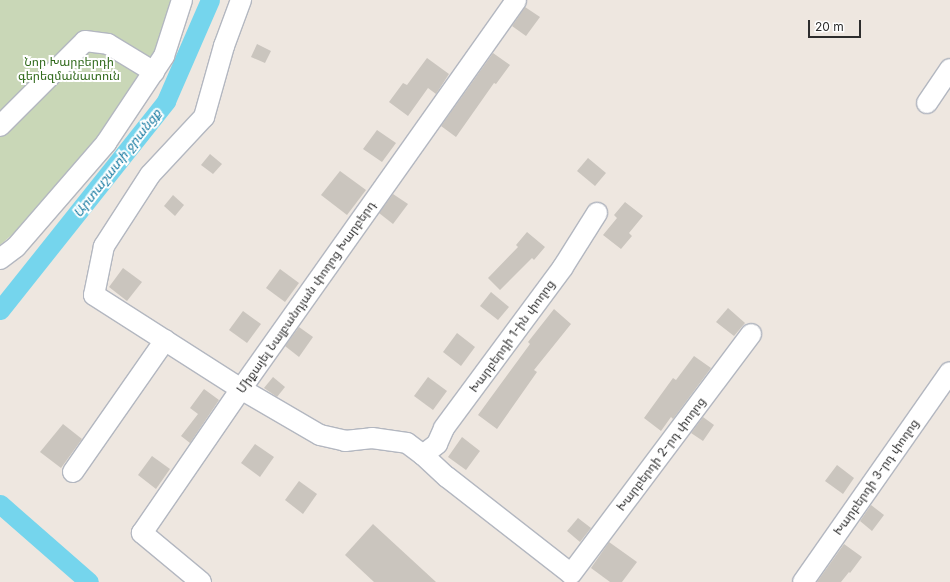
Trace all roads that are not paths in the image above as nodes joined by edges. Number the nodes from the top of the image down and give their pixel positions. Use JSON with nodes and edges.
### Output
{"nodes":[{"id":1,"x":182,"y":0,"type":"edge"},
{"id":2,"x":241,"y":0,"type":"edge"},
{"id":3,"x":516,"y":0,"type":"edge"},
{"id":4,"x":950,"y":68,"type":"edge"},
{"id":5,"x":154,"y":72,"type":"junction"},
{"id":6,"x":927,"y":103,"type":"dead end"},
{"id":7,"x":0,"y":126,"type":"edge"},
{"id":8,"x":597,"y":213,"type":"dead end"},
{"id":9,"x":0,"y":259,"type":"edge"},
{"id":10,"x":750,"y":334,"type":"dead end"},
{"id":11,"x":165,"y":340,"type":"junction"},
{"id":12,"x":950,"y":372,"type":"edge"},
{"id":13,"x":241,"y":388,"type":"junction"},
{"id":14,"x":423,"y":455,"type":"junction"},
{"id":15,"x":73,"y":472,"type":"dead end"},
{"id":16,"x":201,"y":582,"type":"edge"},
{"id":17,"x":803,"y":582,"type":"edge"}],
"edges":[{"from":1,"to":5,"type":"street"},
{"from":2,"to":11,"type":"street"},
{"from":3,"to":13,"type":"street","name":"Միքայել Նալբանդյան փողոց Խարբերդ"},
{"from":4,"to":6,"type":"street"},
{"from":5,"to":7,"type":"street"},
{"from":5,"to":9,"type":"street"},
{"from":8,"to":14,"type":"street","name":"Խարբերդի 1-ին փողոց"},
{"from":10,"to":14,"type":"street","name":"Խարբերդի 2-րդ փողոց"},
{"from":11,"to":13,"type":"street"},
{"from":11,"to":15,"type":"street"},
{"from":12,"to":17,"type":"street","name":"Խարբերդի 3-րդ փողոց"},
{"from":13,"to":14,"type":"street"},
{"from":13,"to":16,"type":"street","name":"Միքայել Նալբանդյան փողոց Խարբերդ"}]}
